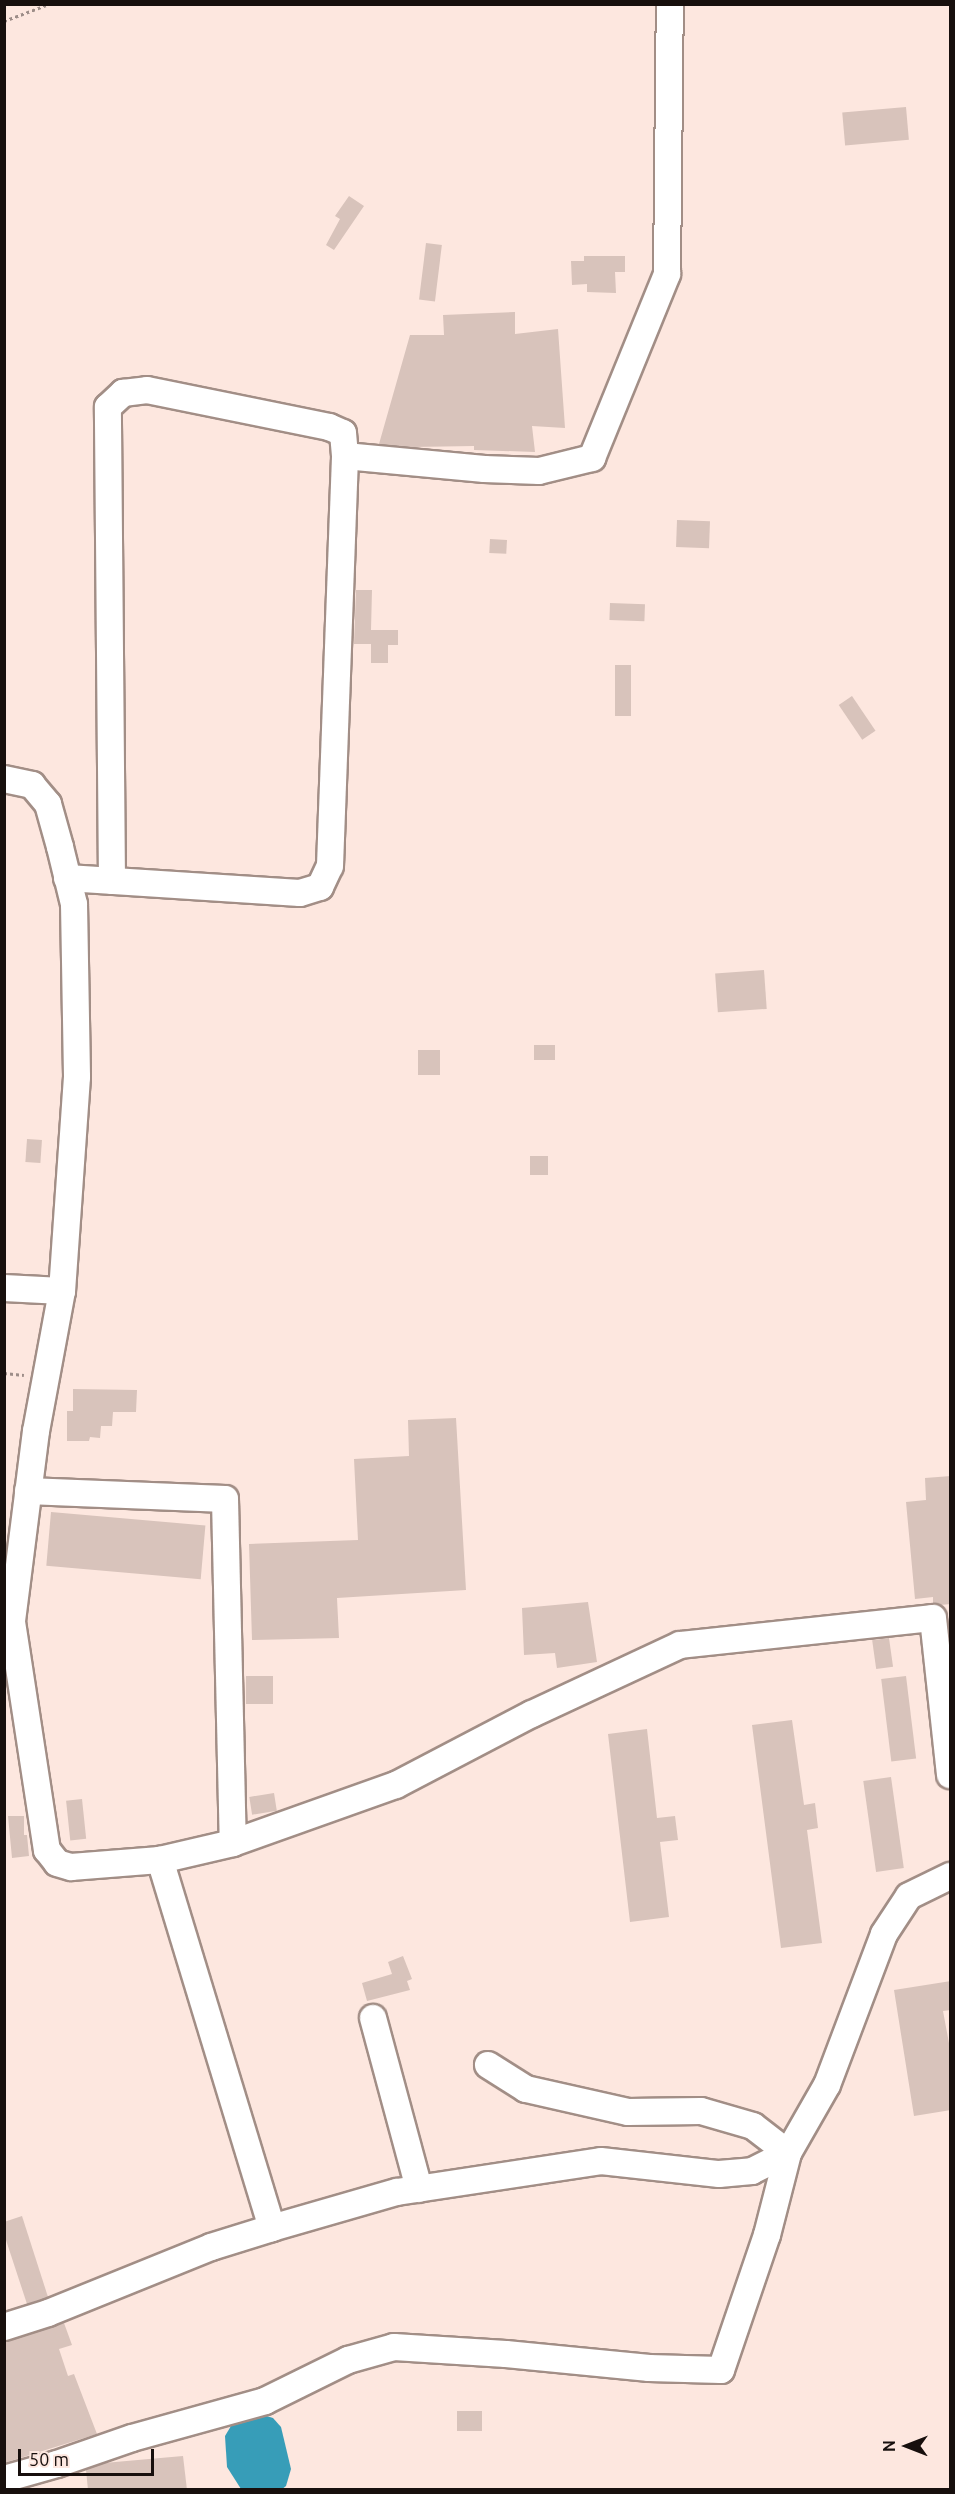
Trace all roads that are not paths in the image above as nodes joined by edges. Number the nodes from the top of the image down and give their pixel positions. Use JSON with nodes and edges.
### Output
{"nodes":[{"id":1,"x":670,"y":4,"type":"edge"},
{"id":2,"x":345,"y":456,"type":"junction"},
{"id":3,"x":4,"y":779,"type":"edge"},
{"id":4,"x":68,"y":878,"type":"junction"},
{"id":5,"x":111,"y":881,"type":"junction"},
{"id":6,"x":4,"y":1288,"type":"edge"},
{"id":7,"x":62,"y":1291,"type":"junction"},
{"id":8,"x":28,"y":1491,"type":"junction"},
{"id":9,"x":8,"y":1622,"type":"edge"},
{"id":10,"x":951,"y":1775,"type":"edge"},
{"id":11,"x":232,"y":1843,"type":"junction"},
{"id":12,"x":160,"y":1860,"type":"junction"},
{"id":13,"x":951,"y":1876,"type":"edge"},
{"id":14,"x":373,"y":2018,"type":"dead end"},
{"id":15,"x":489,"y":2065,"type":"dead end"},
{"id":16,"x":789,"y":2153,"type":"junction"},
{"id":17,"x":419,"y":2189,"type":"junction"},
{"id":18,"x":272,"y":2228,"type":"junction"},
{"id":19,"x":4,"y":2326,"type":"edge"},
{"id":20,"x":4,"y":2479,"type":"edge"}],
"edges":[{"from":1,"to":2,"type":"street"},
{"from":2,"to":5,"type":"street"},
{"from":2,"to":5,"type":"street"},
{"from":3,"to":4,"type":"street"},
{"from":4,"to":5,"type":"street"},
{"from":4,"to":7,"type":"street"},
{"from":6,"to":7,"type":"street"},
{"from":7,"to":8,"type":"street"},
{"from":8,"to":9,"type":"street"},
{"from":8,"to":11,"type":"street"},
{"from":9,"to":12,"type":"street"},
{"from":10,"to":11,"type":"street"},
{"from":11,"to":12,"type":"street"},
{"from":12,"to":18,"type":"street"},
{"from":13,"to":16,"type":"street"},
{"from":14,"to":17,"type":"street"},
{"from":15,"to":16,"type":"street"},
{"from":16,"to":17,"type":"street"},
{"from":16,"to":20,"type":"street"},
{"from":17,"to":18,"type":"street"},
{"from":18,"to":19,"type":"street"}]}
